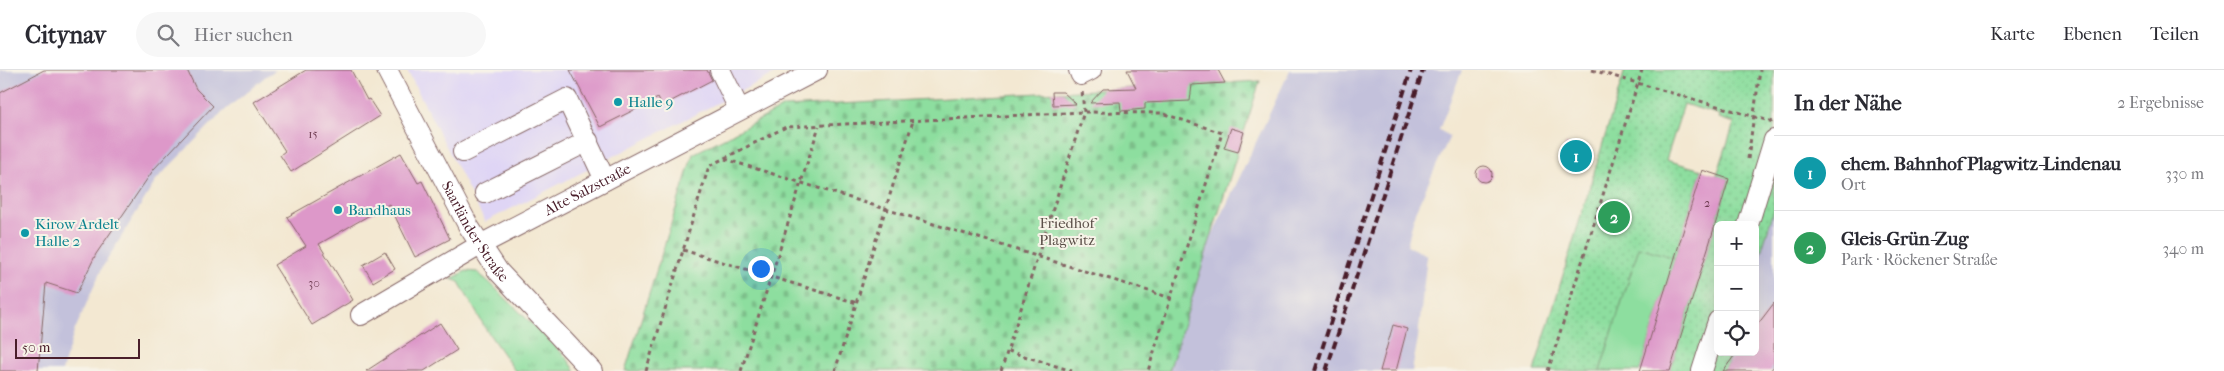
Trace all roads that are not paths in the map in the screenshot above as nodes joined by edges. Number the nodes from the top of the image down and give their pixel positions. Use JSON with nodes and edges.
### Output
{"nodes":[{"id":1,"x":387,"y":70,"type":"edge"},
{"id":2,"x":720,"y":70,"type":"edge"},
{"id":3,"x":817,"y":70,"type":"edge"},
{"id":4,"x":739,"y":109,"type":"junction"},
{"id":5,"x":1774,"y":140,"type":"edge"},
{"id":6,"x":588,"y":141,"type":"junction"},
{"id":7,"x":462,"y":152,"type":"dead end"},
{"id":8,"x":605,"y":180,"type":"junction"},
{"id":9,"x":485,"y":193,"type":"dead end"},
{"id":10,"x":1749,"y":221,"type":"edge"},
{"id":11,"x":480,"y":245,"type":"junction"},
{"id":12,"x":361,"y":315,"type":"dead end"},
{"id":13,"x":1714,"y":334,"type":"edge"},
{"id":14,"x":592,"y":371,"type":"edge"},
{"id":15,"x":1702,"y":371,"type":"edge"}],
"edges":[{"from":1,"to":11,"type":"street","name":"Saarländer Straße"},
{"from":2,"to":4,"type":"street"},
{"from":3,"to":4,"type":"street","name":"Alte Salzstraße"},
{"from":4,"to":8,"type":"street","name":"Alte Salzstraße"},
{"from":5,"to":10,"type":"street"},
{"from":6,"to":7,"type":"street"},
{"from":6,"to":8,"type":"street"},
{"from":6,"to":9,"type":"street"},
{"from":8,"to":11,"type":"street","name":"Alte Salzstraße"},
{"from":11,"to":12,"type":"street","name":"Alte Salzstraße"},
{"from":11,"to":14,"type":"street","name":"Saarländer Straße"},
{"from":13,"to":15,"type":"street"}]}
